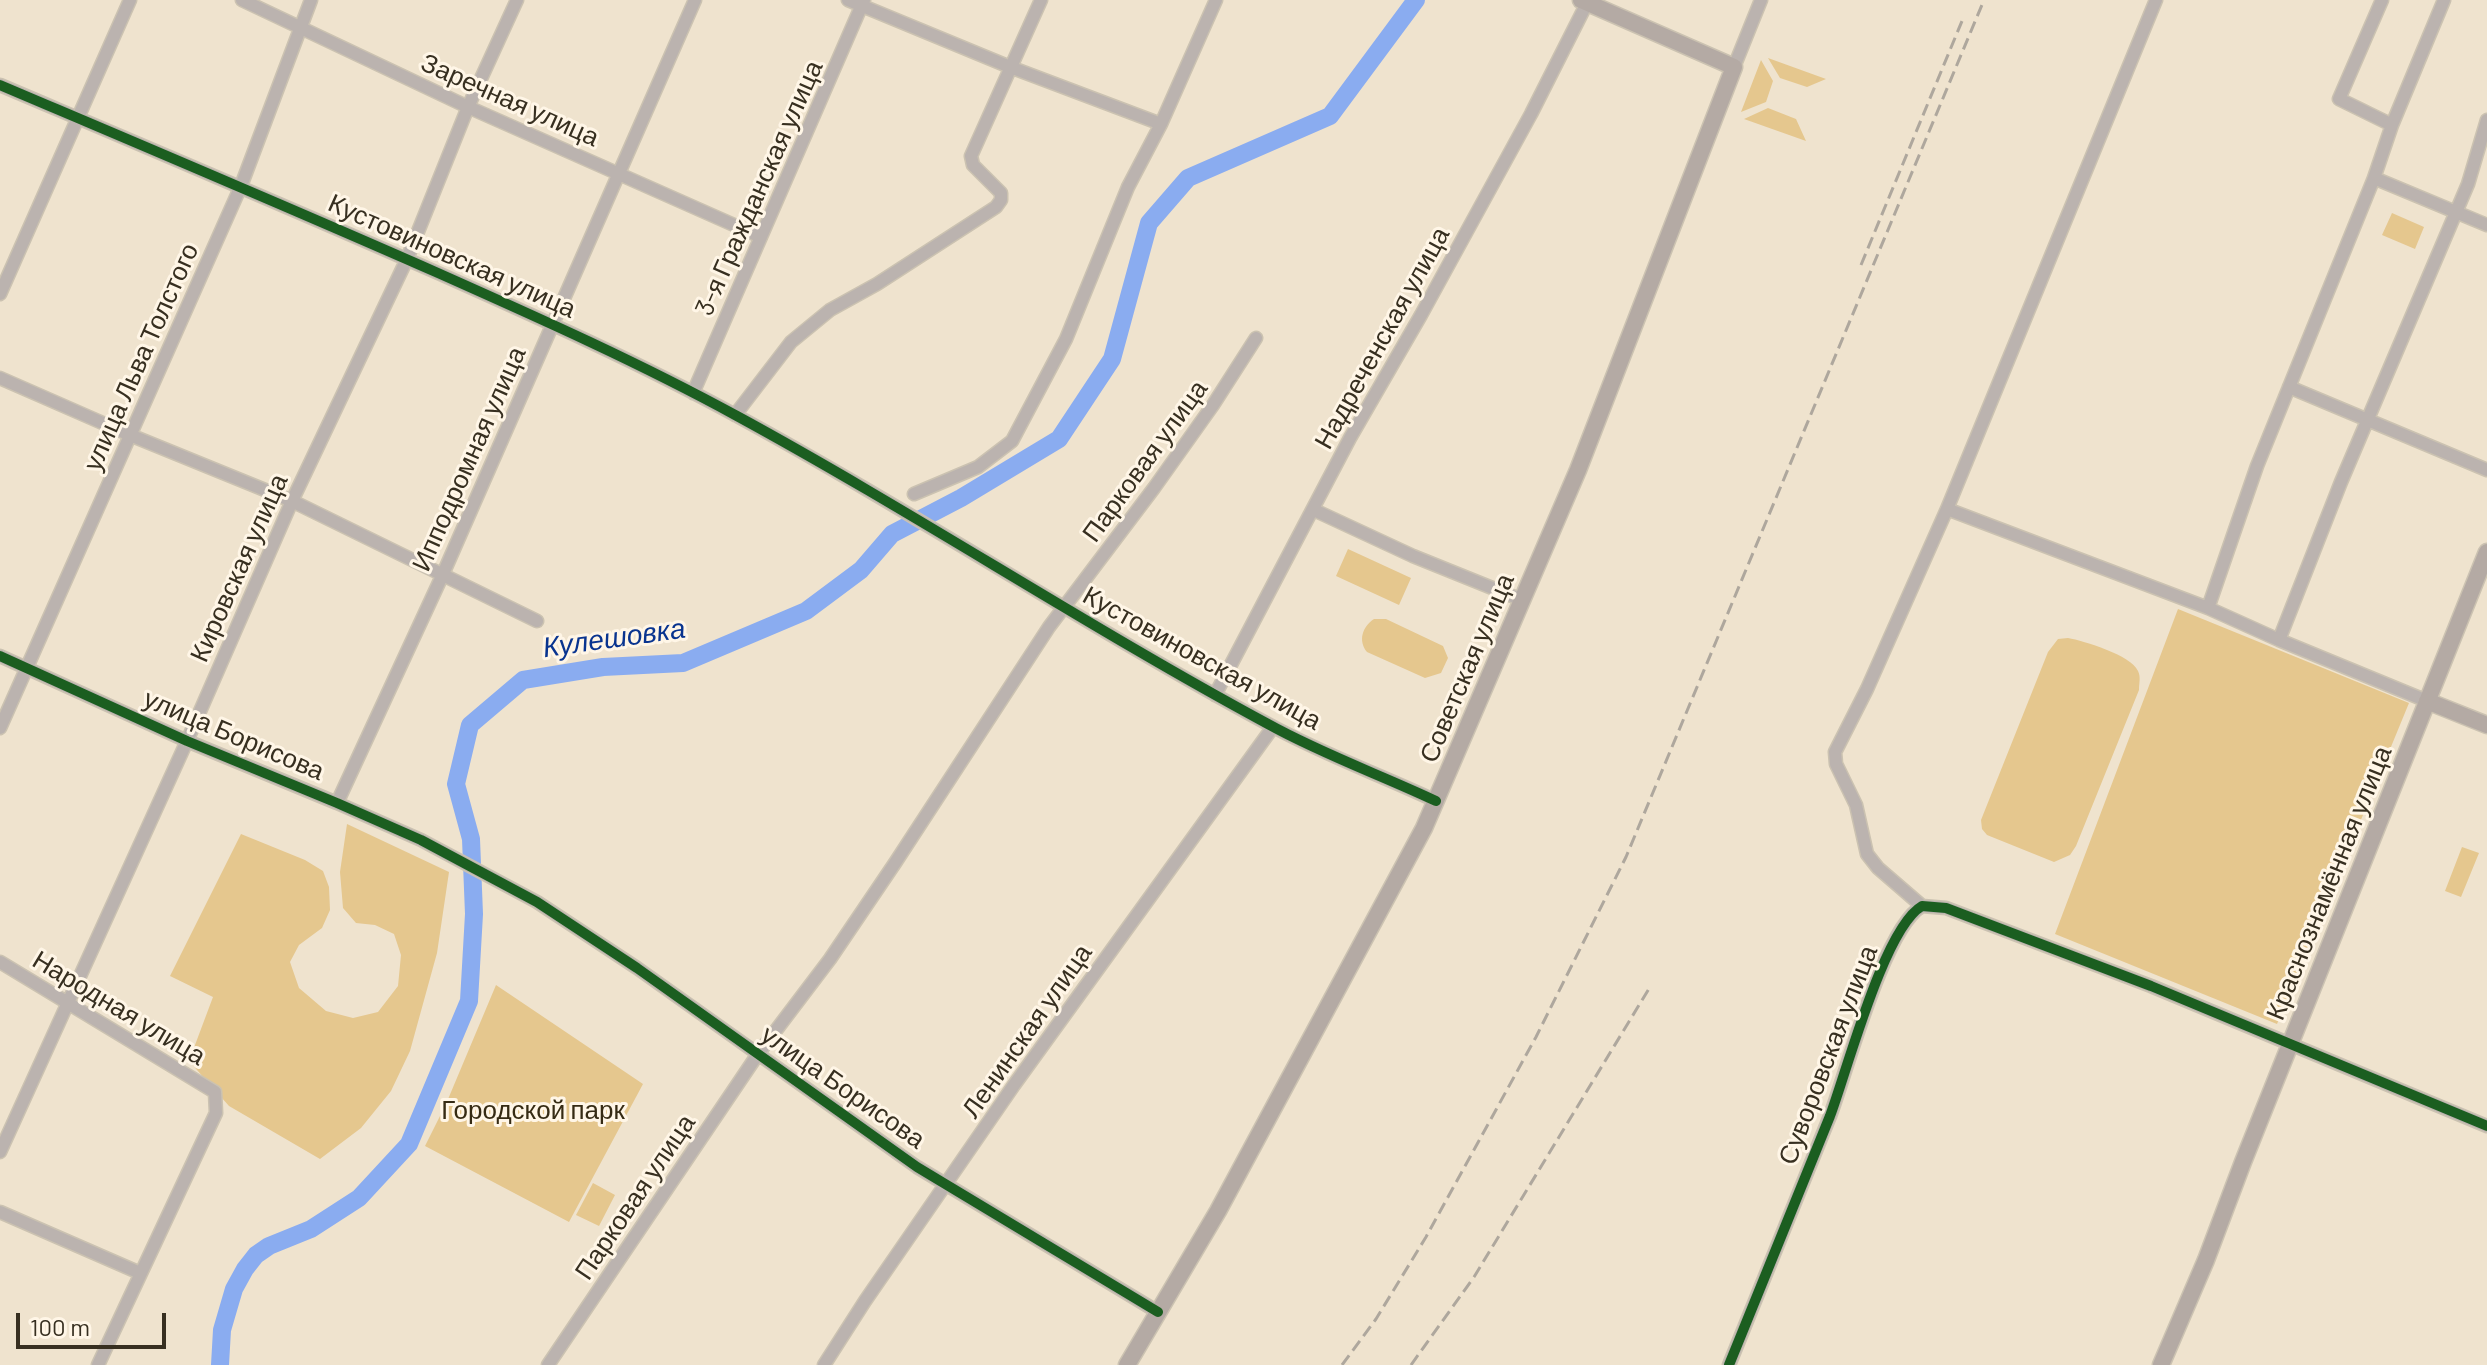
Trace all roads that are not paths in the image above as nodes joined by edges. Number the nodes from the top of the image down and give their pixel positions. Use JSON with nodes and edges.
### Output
{"nodes":[{"id":1,"x":130,"y":0,"type":"edge"},
{"id":2,"x":242,"y":0,"type":"edge"},
{"id":3,"x":311,"y":0,"type":"edge"},
{"id":4,"x":517,"y":0,"type":"edge"},
{"id":5,"x":695,"y":0,"type":"edge"},
{"id":6,"x":848,"y":0,"type":"edge"},
{"id":7,"x":1041,"y":0,"type":"edge"},
{"id":8,"x":1216,"y":0,"type":"edge"},
{"id":9,"x":1761,"y":0,"type":"edge"},
{"id":10,"x":2156,"y":0,"type":"edge"},
{"id":11,"x":2382,"y":0,"type":"edge"},
{"id":12,"x":2444,"y":0,"type":"edge"},
{"id":13,"x":1585,"y":1,"type":"edge"},
{"id":14,"x":863,"y":3,"type":"edge"},
{"id":15,"x":300,"y":28,"type":"junction"},
{"id":16,"x":1010,"y":67,"type":"junction"},
{"id":17,"x":1734,"y":67,"type":"junction"},
{"id":18,"x":0,"y":85,"type":"edge"},
{"id":19,"x":468,"y":107,"type":"junction"},
{"id":20,"x":77,"y":118,"type":"junction"},
{"id":21,"x":2487,"y":120,"type":"edge"},
{"id":22,"x":1161,"y":124,"type":"junction"},
{"id":23,"x":2392,"y":125,"type":"junction"},
{"id":24,"x":618,"y":173,"type":"junction"},
{"id":25,"x":2374,"y":178,"type":"junction"},
{"id":26,"x":241,"y":186,"type":"junction"},
{"id":27,"x":2456,"y":212,"type":"junction"},
{"id":28,"x":2487,"y":225,"type":"edge"},
{"id":29,"x":761,"y":237,"type":"junction"},
{"id":30,"x":407,"y":259,"type":"junction"},
{"id":31,"x":0,"y":294,"type":"edge"},
{"id":32,"x":552,"y":324,"type":"junction"},
{"id":33,"x":1256,"y":338,"type":"dead end"},
{"id":34,"x":0,"y":378,"type":"edge"},
{"id":35,"x":2289,"y":387,"type":"junction"},
{"id":36,"x":693,"y":393,"type":"junction"},
{"id":37,"x":735,"y":415,"type":"junction"},
{"id":38,"x":2368,"y":420,"type":"junction"},
{"id":39,"x":130,"y":435,"type":"junction"},
{"id":40,"x":2487,"y":470,"type":"edge"},
{"id":41,"x":914,"y":494,"type":"dead end"},
{"id":42,"x":292,"y":501,"type":"junction"},
{"id":43,"x":1947,"y":509,"type":"junction"},
{"id":44,"x":1314,"y":510,"type":"junction"},
{"id":45,"x":2487,"y":552,"type":"edge"},
{"id":46,"x":443,"y":574,"type":"junction"},
{"id":47,"x":1522,"y":600,"type":"junction"},
{"id":48,"x":1065,"y":606,"type":"junction"},
{"id":49,"x":2208,"y":608,"type":"junction"},
{"id":50,"x":537,"y":621,"type":"dead end"},
{"id":51,"x":2279,"y":640,"type":"junction"},
{"id":52,"x":0,"y":656,"type":"edge"},
{"id":53,"x":27,"y":668,"type":"junction"},
{"id":54,"x":1215,"y":695,"type":"junction"},
{"id":55,"x":2427,"y":701,"type":"junction"},
{"id":56,"x":2487,"y":725,"type":"edge"},
{"id":57,"x":1273,"y":727,"type":"junction"},
{"id":58,"x":0,"y":728,"type":"edge"},
{"id":59,"x":187,"y":741,"type":"junction"},
{"id":60,"x":1436,"y":801,"type":"junction"},
{"id":61,"x":337,"y":803,"type":"junction"},
{"id":62,"x":1922,"y":906,"type":"junction"},
{"id":63,"x":0,"y":962,"type":"edge"},
{"id":64,"x":66,"y":1004,"type":"junction"},
{"id":65,"x":2289,"y":1045,"type":"junction"},
{"id":66,"x":758,"y":1054,"type":"junction"},
{"id":67,"x":2487,"y":1126,"type":"edge"},
{"id":68,"x":0,"y":1152,"type":"edge"},
{"id":69,"x":946,"y":1182,"type":"junction"},
{"id":70,"x":0,"y":1212,"type":"edge"},
{"id":71,"x":140,"y":1273,"type":"junction"},
{"id":72,"x":1158,"y":1312,"type":"junction"},
{"id":73,"x":98,"y":1365,"type":"edge"},
{"id":74,"x":548,"y":1365,"type":"edge"},
{"id":75,"x":824,"y":1365,"type":"edge"},
{"id":76,"x":1127,"y":1365,"type":"edge"},
{"id":77,"x":1729,"y":1365,"type":"edge"},
{"id":78,"x":2161,"y":1365,"type":"edge"}],
"edges":[{"from":1,"to":20,"type":"street"},
{"from":2,"to":15,"type":"street","name":"Заречная улица"},
{"from":3,"to":15,"type":"street","name":"улица Льва Толстого"},
{"from":4,"to":19,"type":"street","name":"Кировская улица"},
{"from":5,"to":24,"type":"street","name":"Ипподромная улица"},
{"from":6,"to":14,"type":"street"},
{"from":7,"to":16,"type":"street"},
{"from":8,"to":22,"type":"street"},
{"from":9,"to":17,"type":"street","name":"Советская улица"},
{"from":10,"to":43,"type":"street"},
{"from":11,"to":23,"type":"street"},
{"from":12,"to":23,"type":"street"},
{"from":13,"to":17,"type":"main road"},
{"from":13,"to":44,"type":"street","name":"Надреченская улица"},
{"from":14,"to":16,"type":"street"},
{"from":14,"to":29,"type":"street","name":"3-я Гражданская улица"},
{"from":15,"to":19,"type":"street","name":"Заречная улица"},
{"from":15,"to":26,"type":"street","name":"улица Льва Толстого"},
{"from":16,"to":22,"type":"street"},
{"from":16,"to":37,"type":"street"},
{"from":17,"to":47,"type":"main road","name":"Советская улица"},
{"from":18,"to":20,"type":"street","name":"Кустовиновская улица"},
{"from":19,"to":24,"type":"street","name":"Заречная улица"},
{"from":19,"to":30,"type":"street","name":"Кировская улица"},
{"from":20,"to":26,"type":"street","name":"Кустовиновская улица"},
{"from":20,"to":31,"type":"street"},
{"from":21,"to":27,"type":"street"},
{"from":22,"to":41,"type":"street"},
{"from":23,"to":25,"type":"street"},
{"from":24,"to":29,"type":"street","name":"Заречная улица"},
{"from":24,"to":32,"type":"street","name":"Ипподромная улица"},
{"from":25,"to":27,"type":"street"},
{"from":25,"to":35,"type":"street"},
{"from":26,"to":30,"type":"street","name":"Кустовиновская улица"},
{"from":26,"to":39,"type":"street","name":"улица Льва Толстого"},
{"from":27,"to":28,"type":"street"},
{"from":27,"to":38,"type":"street"},
{"from":29,"to":36,"type":"street","name":"3-я Гражданская улица"},
{"from":30,"to":32,"type":"street","name":"Кустовиновская улица"},
{"from":30,"to":42,"type":"street","name":"Кировская улица"},
{"from":32,"to":36,"type":"street","name":"Кустовиновская улица"},
{"from":32,"to":46,"type":"street","name":"Ипподромная улица"},
{"from":33,"to":48,"type":"street","name":"Парковая улица"},
{"from":34,"to":39,"type":"street"},
{"from":35,"to":38,"type":"street"},
{"from":35,"to":49,"type":"street"},
{"from":36,"to":37,"type":"street","name":"Кустовиновская улица"},
{"from":37,"to":48,"type":"street","name":"Кустовиновская улица"},
{"from":38,"to":40,"type":"street"},
{"from":38,"to":51,"type":"street"},
{"from":39,"to":42,"type":"street"},
{"from":39,"to":53,"type":"street","name":"улица Льва Толстого"},
{"from":42,"to":46,"type":"street"},
{"from":42,"to":59,"type":"street","name":"Кировская улица"},
{"from":43,"to":49,"type":"street"},
{"from":43,"to":62,"type":"street"},
{"from":44,"to":47,"type":"street"},
{"from":44,"to":54,"type":"street","name":"Надреченская улица"},
{"from":45,"to":55,"type":"main road","name":"Краснознамённая улица"},
{"from":46,"to":50,"type":"street"},
{"from":46,"to":61,"type":"street","name":"Ипподромная улица"},
{"from":47,"to":60,"type":"main road","name":"Советская улица"},
{"from":48,"to":54,"type":"street","name":"Кустовиновская улица"},
{"from":48,"to":66,"type":"street","name":"Парковая улица"},
{"from":49,"to":51,"type":"street"},
{"from":51,"to":55,"type":"street"},
{"from":52,"to":53,"type":"street","name":"улица Борисова"},
{"from":53,"to":58,"type":"street","name":"улица Льва Толстого"},
{"from":53,"to":59,"type":"street","name":"улица Борисова"},
{"from":54,"to":57,"type":"street","name":"Кустовиновская улица"},
{"from":55,"to":56,"type":"main road"},
{"from":55,"to":65,"type":"main road","name":"Краснознамённая улица"},
{"from":57,"to":60,"type":"street","name":"Кустовиновская улица"},
{"from":57,"to":69,"type":"street","name":"Ленинская улица"},
{"from":59,"to":61,"type":"street","name":"улица Борисова"},
{"from":59,"to":64,"type":"street","name":"Кировская улица"},
{"from":60,"to":72,"type":"main road","name":"Советская улица"},
{"from":61,"to":66,"type":"street","name":"улица Борисова"},
{"from":62,"to":65,"type":"street"},
{"from":62,"to":77,"type":"street","name":"Суворовская улица"},
{"from":63,"to":64,"type":"street","name":"Народная улица"},
{"from":64,"to":68,"type":"street","name":"Кировская улица"},
{"from":64,"to":71,"type":"street","name":"Народная улица"},
{"from":65,"to":67,"type":"street"},
{"from":65,"to":78,"type":"main road","name":"Краснознамённая улица"},
{"from":66,"to":69,"type":"street","name":"улица Борисова"},
{"from":66,"to":74,"type":"street","name":"Парковая улица"},
{"from":69,"to":72,"type":"street","name":"улица Борисова"},
{"from":69,"to":75,"type":"street","name":"Ленинская улица"},
{"from":70,"to":71,"type":"street"},
{"from":71,"to":73,"type":"street"},
{"from":72,"to":76,"type":"main road","name":"Советская улица"}]}
